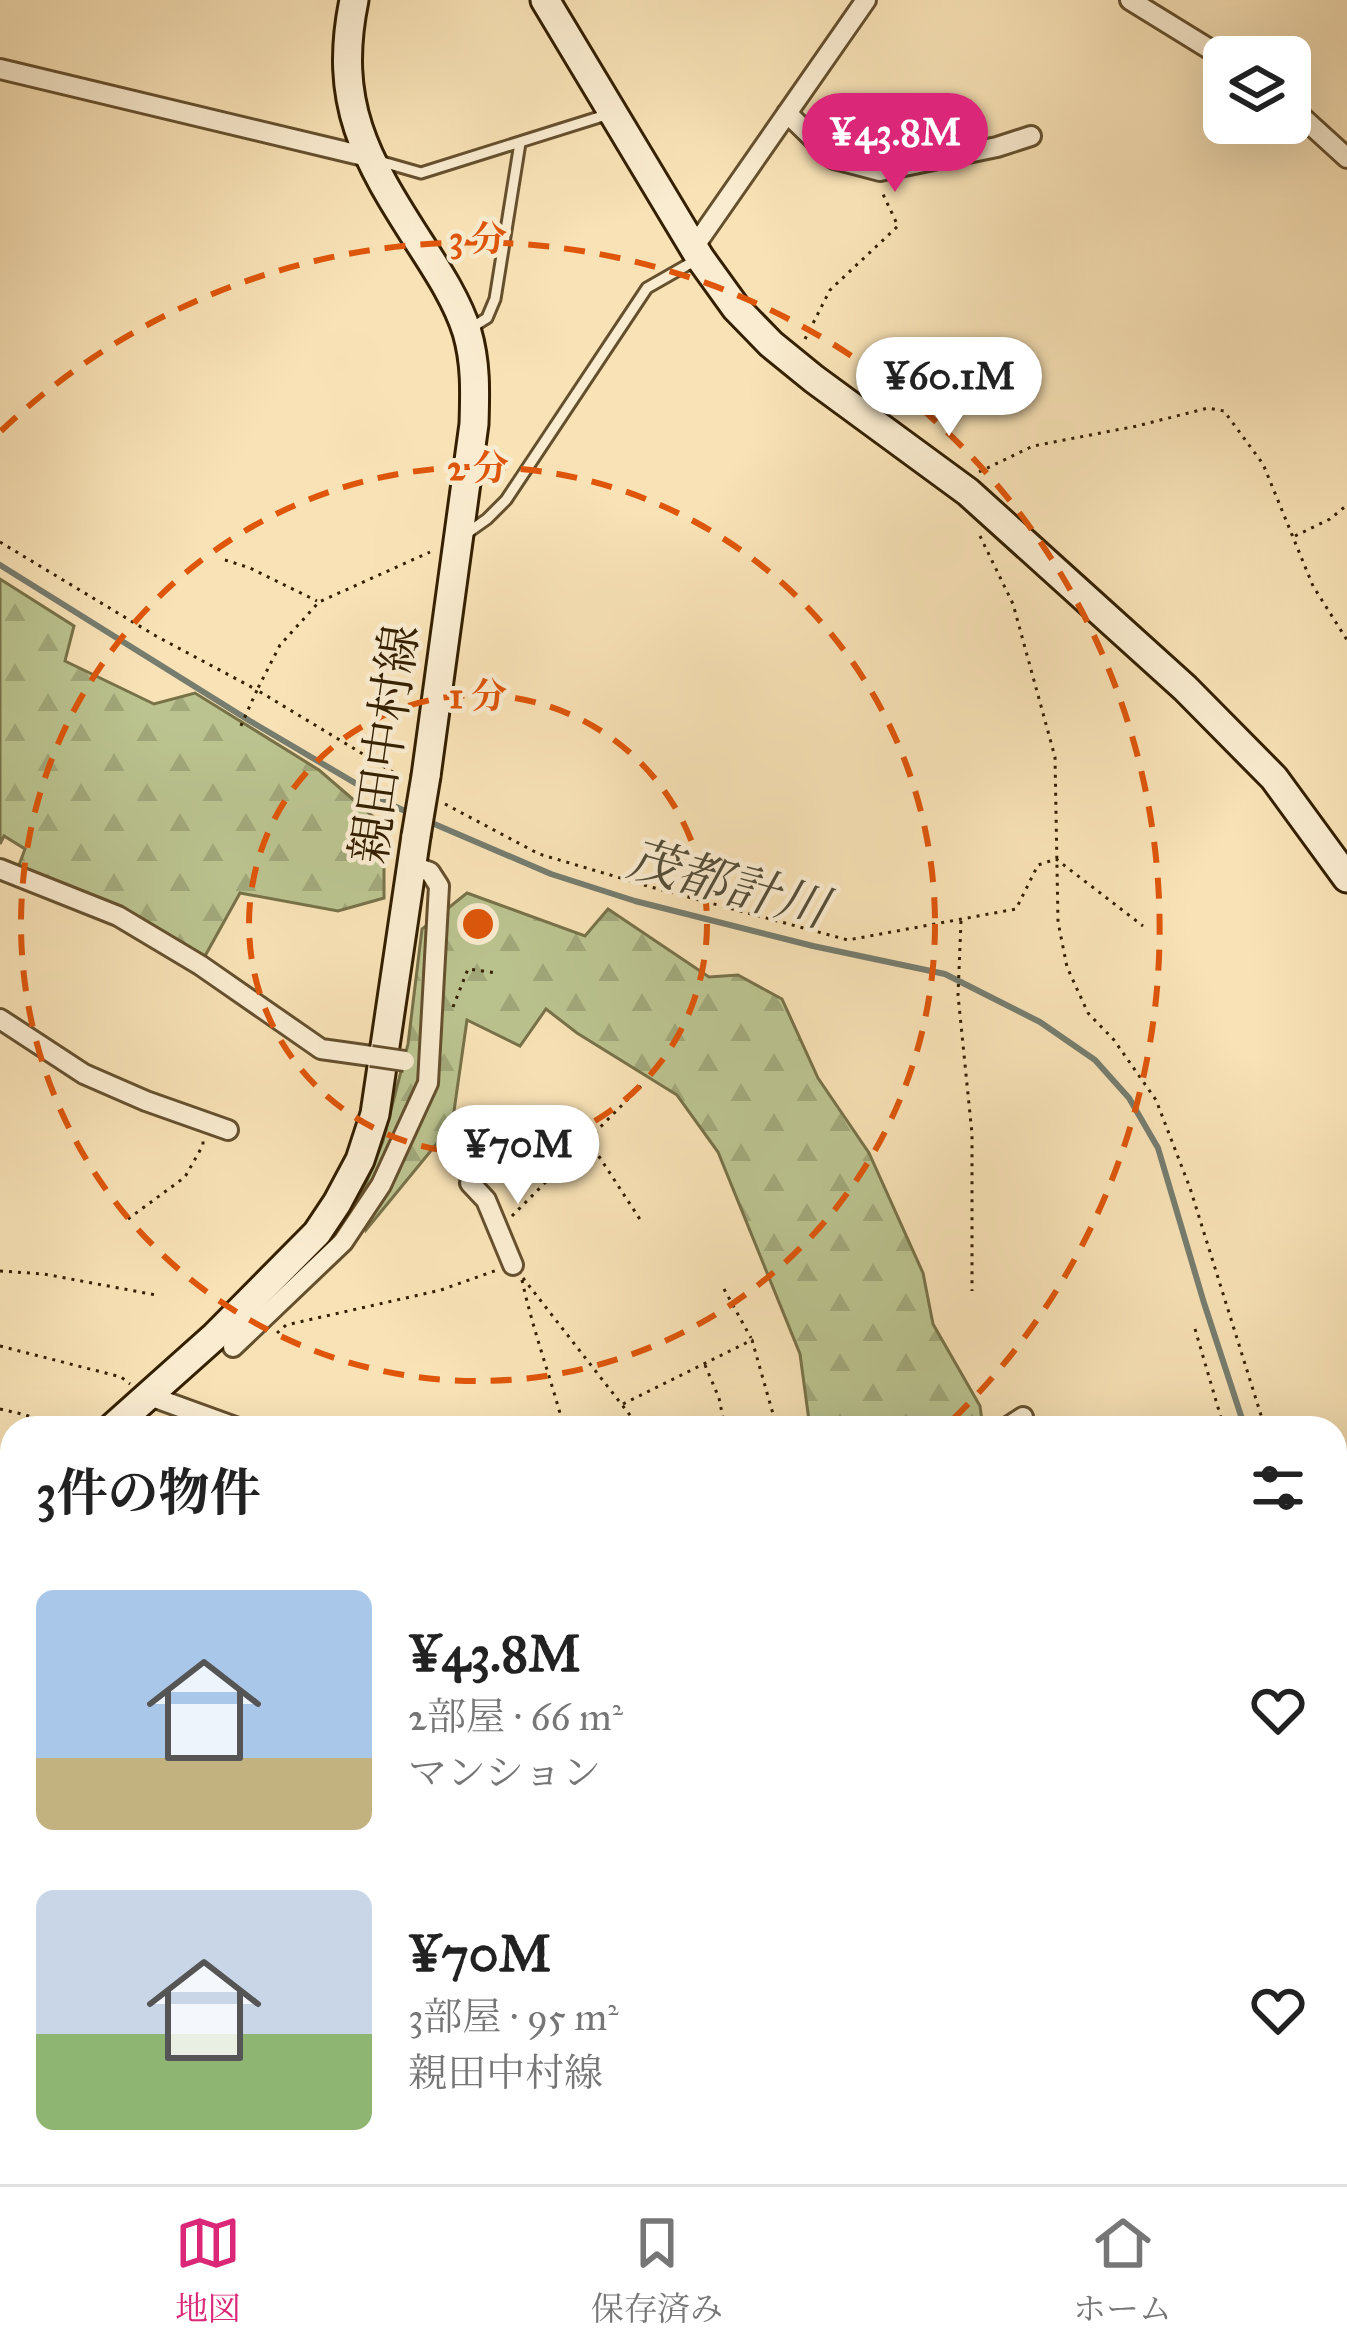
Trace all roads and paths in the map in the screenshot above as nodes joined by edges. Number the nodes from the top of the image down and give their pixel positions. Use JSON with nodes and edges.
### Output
{"nodes":[{"id":1,"x":354,"y":0,"type":"edge"},
{"id":2,"x":545,"y":0,"type":"edge"},
{"id":3,"x":866,"y":0,"type":"edge"},
{"id":4,"x":1130,"y":0,"type":"edge"},
{"id":5,"x":1203,"y":45,"type":"edge"},
{"id":6,"x":0,"y":69,"type":"edge"},
{"id":7,"x":614,"y":112,"type":"junction"},
{"id":8,"x":788,"y":113,"type":"junction"},
{"id":9,"x":1311,"y":125,"type":"edge"},
{"id":10,"x":1031,"y":136,"type":"dead end"},
{"id":11,"x":520,"y":143,"type":"junction"},
{"id":12,"x":368,"y":158,"type":"junction"},
{"id":13,"x":1347,"y":158,"type":"edge"},
{"id":14,"x":871,"y":169,"type":"junction"},
{"id":15,"x":697,"y":252,"type":"junction"},
{"id":16,"x":466,"y":330,"type":"junction"},
{"id":17,"x":794,"y":362,"type":"junction"},
{"id":18,"x":962,"y":488,"type":"junction"},
{"id":19,"x":1347,"y":506,"type":"edge"},
{"id":20,"x":976,"y":526,"type":"dead end"},
{"id":21,"x":1293,"y":536,"type":"junction"},
{"id":22,"x":459,"y":539,"type":"junction"},
{"id":23,"x":0,"y":542,"type":"edge"},
{"id":24,"x":225,"y":560,"type":"dead end"},
{"id":25,"x":319,"y":602,"type":"junction"},
{"id":26,"x":1347,"y":640,"type":"edge"},
{"id":27,"x":257,"y":690,"type":"junction"},
{"id":28,"x":238,"y":730,"type":"dead end"},
{"id":29,"x":426,"y":787,"type":"junction"},
{"id":30,"x":1056,"y":860,"type":"junction"},
{"id":31,"x":413,"y":866,"type":"junction"},
{"id":32,"x":0,"y":869,"type":"edge"},
{"id":33,"x":1347,"y":878,"type":"edge"},
{"id":34,"x":961,"y":920,"type":"junction"},
{"id":35,"x":1143,"y":926,"type":"dead end"},
{"id":36,"x":497,"y":973,"type":"dead end"},
{"id":37,"x":453,"y":1007,"type":"dead end"},
{"id":38,"x":0,"y":1019,"type":"edge"},
{"id":39,"x":430,"y":1064,"type":"junction"},
{"id":40,"x":644,"y":1083,"type":"dead end"},
{"id":41,"x":201,"y":1120,"type":"junction"},
{"id":42,"x":537,"y":1123,"type":"dead end"},
{"id":43,"x":228,"y":1130,"type":"dead end"},
{"id":44,"x":588,"y":1140,"type":"junction"},
{"id":45,"x":568,"y":1160,"type":"junction"},
{"id":46,"x":470,"y":1184,"type":"dead end"},
{"id":47,"x":128,"y":1219,"type":"dead end"},
{"id":48,"x":643,"y":1224,"type":"dead end"},
{"id":49,"x":498,"y":1230,"type":"junction"},
{"id":50,"x":512,"y":1265,"type":"joint"},
{"id":51,"x":0,"y":1271,"type":"edge"},
{"id":52,"x":724,"y":1289,"type":"dead end"},
{"id":53,"x":972,"y":1291,"type":"dead end"},
{"id":54,"x":156,"y":1295,"type":"dead end"},
{"id":55,"x":1195,"y":1329,"type":"dead end"},
{"id":56,"x":274,"y":1336,"type":"dead end"},
{"id":57,"x":752,"y":1340,"type":"junction"},
{"id":58,"x":0,"y":1346,"type":"edge"},
{"id":59,"x":233,"y":1347,"type":"dead end"},
{"id":60,"x":705,"y":1364,"type":"junction"},
{"id":61,"x":147,"y":1395,"type":"junction"},
{"id":62,"x":622,"y":1404,"type":"junction"},
{"id":63,"x":125,"y":1416,"type":"edge"},
{"id":64,"x":205,"y":1416,"type":"edge"},
{"id":65,"x":561,"y":1416,"type":"edge"},
{"id":66,"x":631,"y":1416,"type":"edge"},
{"id":67,"x":723,"y":1416,"type":"edge"},
{"id":68,"x":774,"y":1416,"type":"edge"},
{"id":69,"x":1220,"y":1416,"type":"edge"},
{"id":70,"x":1261,"y":1416,"type":"edge"}],
"edges":[{"from":1,"to":12,"type":"main road","name":"親田中村線"},
{"from":2,"to":7,"type":"main road"},
{"from":3,"to":8,"type":"street"},
{"from":4,"to":5,"type":"street"},
{"from":6,"to":12,"type":"street"},
{"from":7,"to":11,"type":"lane"},
{"from":7,"to":15,"type":"main road"},
{"from":8,"to":14,"type":"street"},
{"from":8,"to":15,"type":"street"},
{"from":9,"to":13,"type":"street"},
{"from":10,"to":14,"type":"street"},
{"from":11,"to":12,"type":"lane"},
{"from":11,"to":16,"type":"lane"},
{"from":12,"to":16,"type":"main road","name":"親田中村線"},
{"from":14,"to":17,"type":"path"},
{"from":15,"to":17,"type":"main road"},
{"from":15,"to":22,"type":"lane"},
{"from":16,"to":22,"type":"main road","name":"親田中村線"},
{"from":17,"to":18,"type":"main road"},
{"from":18,"to":21,"type":"path"},
{"from":18,"to":33,"type":"main road"},
{"from":19,"to":21,"type":"path"},
{"from":20,"to":30,"type":"path"},
{"from":21,"to":26,"type":"path"},
{"from":22,"to":25,"type":"path"},
{"from":22,"to":29,"type":"main road","name":"親田中村線"},
{"from":23,"to":27,"type":"path"},
{"from":24,"to":25,"type":"path"},
{"from":25,"to":27,"type":"path"},
{"from":27,"to":28,"type":"path"},
{"from":27,"to":29,"type":"path"},
{"from":29,"to":31,"type":"main road","name":"親田中村線","bridge":true},
{"from":29,"to":34,"type":"path"},
{"from":30,"to":34,"type":"path"},
{"from":30,"to":35,"type":"path"},
{"from":30,"to":70,"type":"path"},
{"from":31,"to":39,"type":"street"},
{"from":31,"to":61,"type":"main road","name":"親田中村線"},
{"from":32,"to":39,"type":"street","bridge":true},
{"from":34,"to":53,"type":"path"},
{"from":36,"to":37,"type":"path"},
{"from":38,"to":41,"type":"street"},
{"from":39,"to":59,"type":"street"},
{"from":40,"to":44,"type":"path"},
{"from":41,"to":43,"type":"street"},
{"from":41,"to":47,"type":"path"},
{"from":42,"to":45,"type":"path"},
{"from":44,"to":45,"type":"path"},
{"from":44,"to":48,"type":"path"},
{"from":45,"to":49,"type":"path"},
{"from":46,"to":49,"type":"street"},
{"from":49,"to":50,"type":"street"},
{"from":50,"to":56,"type":"path"},
{"from":51,"to":54,"type":"path"},
{"from":52,"to":57,"type":"path"},
{"from":55,"to":69,"type":"path"},
{"from":57,"to":60,"type":"path"},
{"from":57,"to":68,"type":"path"},
{"from":58,"to":61,"type":"path"},
{"from":60,"to":62,"type":"path"},
{"from":60,"to":67,"type":"path"},
{"from":61,"to":63,"type":"main road","name":"親田中村線"},
{"from":61,"to":64,"type":"street"},
{"from":62,"to":65,"type":"path"},
{"from":62,"to":66,"type":"path"}]}
